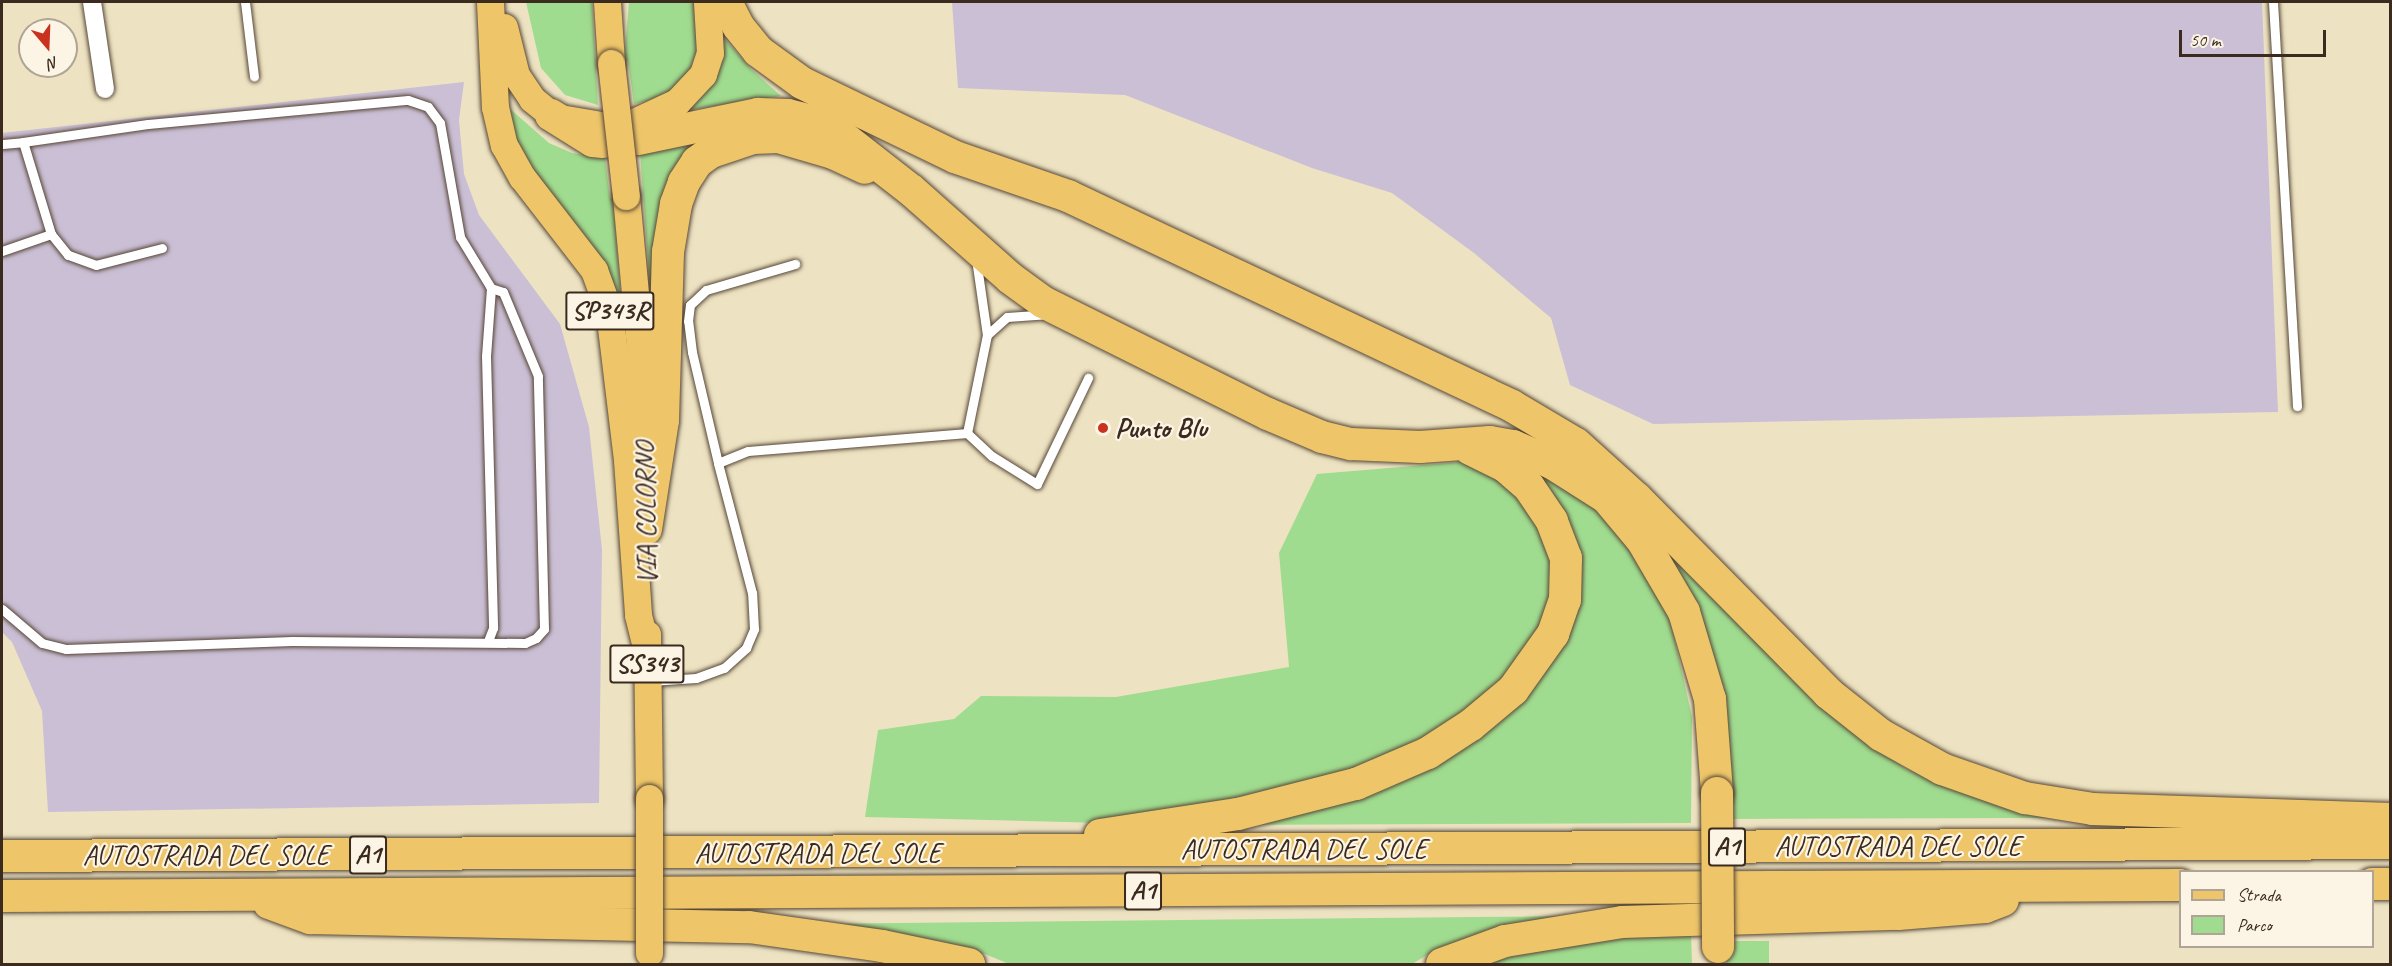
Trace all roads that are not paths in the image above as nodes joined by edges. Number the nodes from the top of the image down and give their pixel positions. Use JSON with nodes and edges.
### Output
{"nodes":[{"id":1,"x":92,"y":2,"type":"edge"},
{"id":2,"x":245,"y":2,"type":"edge"},
{"id":3,"x":490,"y":2,"type":"edge"},
{"id":4,"x":501,"y":2,"type":"edge"},
{"id":5,"x":608,"y":2,"type":"edge"},
{"id":6,"x":620,"y":2,"type":"edge"},
{"id":7,"x":707,"y":2,"type":"edge"},
{"id":8,"x":726,"y":2,"type":"edge"},
{"id":9,"x":2273,"y":2,"type":"edge"},
{"id":10,"x":610,"y":53,"type":"junction"},
{"id":11,"x":254,"y":76,"type":"dead end"},
{"id":12,"x":105,"y":89,"type":"dead end"},
{"id":13,"x":551,"y":115,"type":"joint"},
{"id":14,"x":637,"y":130,"type":"joint"},
{"id":15,"x":602,"y":134,"type":"dead end"},
{"id":16,"x":23,"y":142,"type":"junction"},
{"id":17,"x":2,"y":144,"type":"edge"},
{"id":18,"x":911,"y":190,"type":"junction"},
{"id":19,"x":51,"y":234,"type":"junction"},
{"id":20,"x":974,"y":246,"type":"junction"},
{"id":21,"x":162,"y":248,"type":"dead end"},
{"id":22,"x":2,"y":251,"type":"edge"},
{"id":23,"x":795,"y":264,"type":"dead end"},
{"id":24,"x":491,"y":288,"type":"junction"},
{"id":25,"x":1061,"y":313,"type":"junction"},
{"id":26,"x":987,"y":335,"type":"junction"},
{"id":27,"x":1088,"y":378,"type":"dead end"},
{"id":28,"x":2297,"y":406,"type":"dead end"},
{"id":29,"x":1542,"y":425,"type":"junction"},
{"id":30,"x":967,"y":433,"type":"junction"},
{"id":31,"x":1456,"y":446,"type":"junction"},
{"id":32,"x":718,"y":463,"type":"junction"},
{"id":33,"x":1604,"y":496,"type":"junction"},
{"id":34,"x":646,"y":529,"type":"junction"},
{"id":35,"x":2,"y":609,"type":"edge"},
{"id":36,"x":488,"y":641,"type":"junction"},
{"id":37,"x":647,"y":652,"type":"junction"},
{"id":38,"x":647,"y":681,"type":"junction"},
{"id":39,"x":2391,"y":819,"type":"edge"},
{"id":40,"x":2391,"y":843,"type":"edge"},
{"id":41,"x":1063,"y":850,"type":"junction"},
{"id":42,"x":2,"y":856,"type":"edge"},
{"id":43,"x":2374,"y":884,"type":"edge"},
{"id":44,"x":2391,"y":884,"type":"edge"},
{"id":45,"x":2179,"y":885,"type":"edge"},
{"id":46,"x":2035,"y":887,"type":"junction"},
{"id":47,"x":251,"y":896,"type":"junction"},
{"id":48,"x":2,"y":897,"type":"edge"},
{"id":49,"x":1718,"y":956,"type":"edge"},
{"id":50,"x":649,"y":958,"type":"edge"},
{"id":51,"x":969,"y":964,"type":"edge"},
{"id":52,"x":1442,"y":964,"type":"edge"}],
"edges":[{"from":1,"to":12,"type":"street"},
{"from":2,"to":11,"type":"lane"},
{"from":3,"to":37,"type":"main road","number":"SP343R"},
{"from":4,"to":13,"type":"main road"},
{"from":5,"to":10,"type":"main road","name":"VIA COLORNO"},
{"from":6,"to":10,"type":"main road"},
{"from":7,"to":14,"type":"main road"},
{"from":8,"to":29,"type":"highway"},
{"from":9,"to":28,"type":"lane"},
{"from":10,"to":34,"type":"main road","name":"VIA COLORNO","bridge":true},
{"from":13,"to":15,"type":"highway"},
{"from":14,"to":18,"type":"highway"},
{"from":16,"to":17,"type":"lane"},
{"from":16,"to":19,"type":"lane"},
{"from":16,"to":24,"type":"lane"},
{"from":18,"to":20,"type":"highway"},
{"from":18,"to":34,"type":"highway"},
{"from":19,"to":21,"type":"lane"},
{"from":19,"to":22,"type":"lane"},
{"from":20,"to":25,"type":"highway"},
{"from":20,"to":26,"type":"lane"},
{"from":23,"to":32,"type":"lane"},
{"from":24,"to":36,"type":"lane"},
{"from":24,"to":36,"type":"lane"},
{"from":25,"to":26,"type":"lane"},
{"from":25,"to":31,"type":"highway"},
{"from":26,"to":30,"type":"lane"},
{"from":27,"to":30,"type":"lane"},
{"from":29,"to":33,"type":"highway"},
{"from":29,"to":39,"type":"highway"},
{"from":30,"to":32,"type":"lane"},
{"from":31,"to":33,"type":"highway"},
{"from":31,"to":41,"type":"highway"},
{"from":32,"to":38,"type":"lane"},
{"from":33,"to":49,"type":"highway","bridge":true},
{"from":34,"to":37,"type":"main road","name":"VIA COLORNO","number":"SS343"},
{"from":35,"to":36,"type":"lane"},
{"from":37,"to":38,"type":"main road","name":"VIA COLORNO","number":"SS343"},
{"from":38,"to":50,"type":"main road","name":"VIA COLORNO","number":"SS343","bridge":true},
{"from":40,"to":41,"type":"highway","name":"AUTOSTRADA DEL SOLE","number":"A1"},
{"from":41,"to":42,"type":"highway","name":"AUTOSTRADA DEL SOLE","number":"A1"},
{"from":43,"to":44,"type":"highway"},
{"from":45,"to":46,"type":"highway","name":"AUTOSTRADA DEL SOLE","number":"A1"},
{"from":46,"to":47,"type":"highway","name":"AUTOSTRADA DEL SOLE","number":"A1"},
{"from":46,"to":52,"type":"highway"},
{"from":47,"to":48,"type":"highway","name":"AUTOSTRADA DEL SOLE","number":"A1"},
{"from":47,"to":51,"type":"highway"}]}
